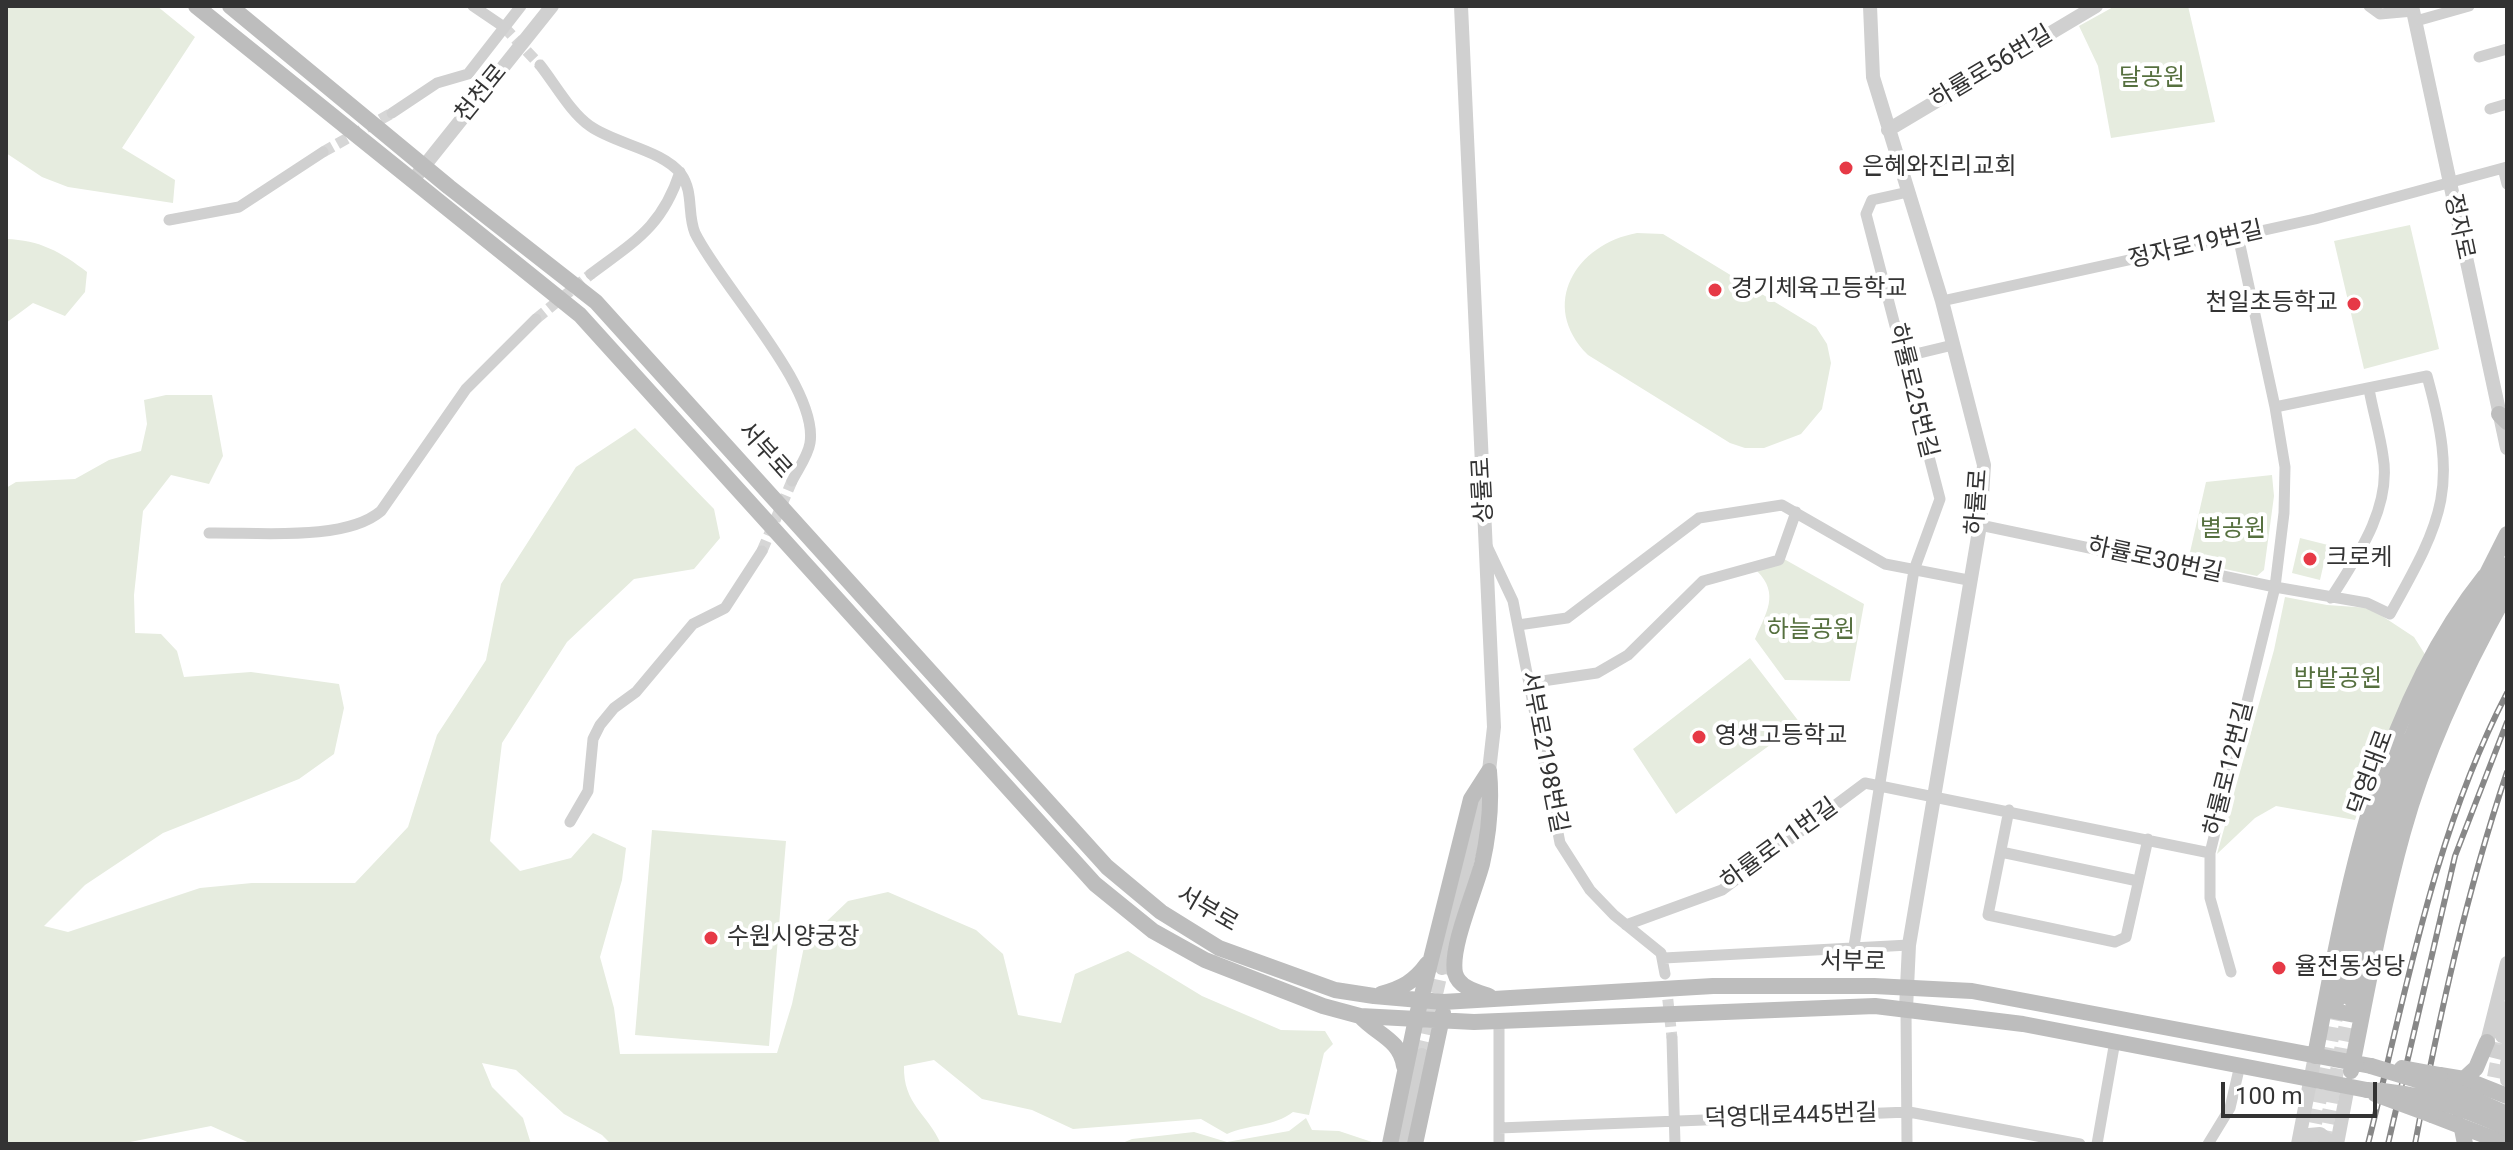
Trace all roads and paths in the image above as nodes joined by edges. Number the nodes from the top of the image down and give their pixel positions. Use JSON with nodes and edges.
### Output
{"nodes":[{"id":1,"x":196,"y":6,"type":"edge"},
{"id":2,"x":230,"y":6,"type":"edge"},
{"id":3,"x":473,"y":6,"type":"edge"},
{"id":4,"x":521,"y":6,"type":"edge"},
{"id":5,"x":552,"y":6,"type":"edge"},
{"id":6,"x":1461,"y":6,"type":"edge"},
{"id":7,"x":1870,"y":6,"type":"edge"},
{"id":8,"x":2096,"y":6,"type":"edge"},
{"id":9,"x":2369,"y":6,"type":"edge"},
{"id":10,"x":2469,"y":6,"type":"edge"},
{"id":11,"x":2413,"y":13,"type":"edge"},
{"id":12,"x":504,"y":27,"type":"junction"},
{"id":13,"x":2507,"y":49,"type":"edge"},
{"id":14,"x":2479,"y":57,"type":"dead end"},
{"id":15,"x":540,"y":65,"type":"tunnel mouth"},
{"id":16,"x":2507,"y":104,"type":"edge"},
{"id":17,"x":2490,"y":109,"type":"dead end"},
{"id":18,"x":392,"y":113,"type":"tunnel mouth"},
{"id":19,"x":1888,"y":130,"type":"junction"},
{"id":20,"x":323,"y":152,"type":"tunnel mouth"},
{"id":21,"x":424,"y":166,"type":"junction"},
{"id":22,"x":2505,"y":168,"type":"edge"},
{"id":23,"x":680,"y":172,"type":"junction"},
{"id":24,"x":412,"y":181,"type":"junction"},
{"id":25,"x":2507,"y":184,"type":"edge"},
{"id":26,"x":2449,"y":186,"type":"junction"},
{"id":27,"x":1908,"y":192,"type":"junction"},
{"id":28,"x":169,"y":220,"type":"dead end"},
{"id":29,"x":2238,"y":236,"type":"junction"},
{"id":30,"x":591,"y":274,"type":"tunnel mouth"},
{"id":31,"x":1942,"y":301,"type":"junction"},
{"id":32,"x":536,"y":319,"type":"tunnel mouth"},
{"id":33,"x":1953,"y":345,"type":"junction"},
{"id":34,"x":1903,"y":357,"type":"junction"},
{"id":35,"x":2369,"y":389,"type":"junction"},
{"id":36,"x":2275,"y":407,"type":"junction"},
{"id":37,"x":2503,"y":418,"type":"edge"},
{"id":38,"x":2507,"y":448,"type":"edge"},
{"id":39,"x":792,"y":481,"type":"tunnel mouth"},
{"id":40,"x":1796,"y":512,"type":"junction"},
{"id":41,"x":1980,"y":525,"type":"junction"},
{"id":42,"x":209,"y":533,"type":"dead end"},
{"id":43,"x":2507,"y":534,"type":"edge"},
{"id":44,"x":1486,"y":544,"type":"junction"},
{"id":45,"x":762,"y":551,"type":"tunnel mouth"},
{"id":46,"x":2507,"y":565,"type":"edge"},
{"id":47,"x":1914,"y":570,"type":"junction"},
{"id":48,"x":1968,"y":580,"type":"junction"},
{"id":49,"x":2275,"y":587,"type":"junction"},
{"id":50,"x":2507,"y":592,"type":"edge"},
{"id":51,"x":2331,"y":598,"type":"junction"},
{"id":52,"x":1518,"y":625,"type":"junction"},
{"id":53,"x":1529,"y":683,"type":"junction"},
{"id":54,"x":1489,"y":771,"type":"junction"},
{"id":55,"x":1880,"y":785,"type":"junction"},
{"id":56,"x":1934,"y":795,"type":"junction"},
{"id":57,"x":2009,"y":810,"type":"junction"},
{"id":58,"x":570,"y":822,"type":"dead end"},
{"id":59,"x":2148,"y":839,"type":"junction"},
{"id":60,"x":2001,"y":852,"type":"junction"},
{"id":61,"x":2210,"y":853,"type":"junction"},
{"id":62,"x":2138,"y":881,"type":"junction"},
{"id":63,"x":1626,"y":925,"type":"junction"},
{"id":64,"x":1909,"y":945,"type":"junction"},
{"id":65,"x":1854,"y":946,"type":"junction"},
{"id":66,"x":1664,"y":958,"type":"junction"},
{"id":67,"x":2507,"y":963,"type":"edge"},
{"id":68,"x":1436,"y":964,"type":"junction"},
{"id":69,"x":2231,"y":972,"type":"dead end"},
{"id":70,"x":1665,"y":974,"type":"tunnel mouth"},
{"id":71,"x":1906,"y":988,"type":"junction"},
{"id":72,"x":1374,"y":996,"type":"junction"},
{"id":73,"x":2345,"y":999,"type":"junction"},
{"id":74,"x":1498,"y":1000,"type":"junction"},
{"id":75,"x":1420,"y":1001,"type":"junction"},
{"id":76,"x":1443,"y":1002,"type":"junction"},
{"id":77,"x":2507,"y":1008,"type":"edge"},
{"id":78,"x":1906,"y":1009,"type":"junction"},
{"id":79,"x":1360,"y":1016,"type":"junction"},
{"id":80,"x":1416,"y":1019,"type":"junction"},
{"id":81,"x":1499,"y":1020,"type":"junction"},
{"id":82,"x":1443,"y":1021,"type":"junction"},
{"id":83,"x":1672,"y":1038,"type":"tunnel mouth"},
{"id":84,"x":2115,"y":1041,"type":"junction"},
{"id":85,"x":2499,"y":1042,"type":"edge"},
{"id":86,"x":1422,"y":1055,"type":"tunnel mouth"},
{"id":87,"x":2315,"y":1056,"type":"junction"},
{"id":88,"x":2353,"y":1063,"type":"junction"},
{"id":89,"x":2507,"y":1063,"type":"edge"},
{"id":90,"x":2240,"y":1065,"type":"junction"},
{"id":91,"x":2371,"y":1066,"type":"junction"},
{"id":92,"x":1405,"y":1074,"type":"junction"},
{"id":93,"x":2310,"y":1079,"type":"junction"},
{"id":94,"x":2464,"y":1079,"type":"junction"},
{"id":95,"x":2507,"y":1080,"type":"edge"},
{"id":96,"x":2348,"y":1086,"type":"junction"},
{"id":97,"x":2367,"y":1090,"type":"junction"},
{"id":98,"x":2507,"y":1096,"type":"edge"},
{"id":99,"x":1909,"y":1112,"type":"junction"},
{"id":100,"x":2507,"y":1114,"type":"edge"},
{"id":101,"x":1676,"y":1122,"type":"junction"},
{"id":102,"x":2456,"y":1122,"type":"junction"},
{"id":103,"x":1499,"y":1128,"type":"junction"},
{"id":104,"x":2507,"y":1128,"type":"edge"},
{"id":105,"x":1390,"y":1144,"type":"edge"},
{"id":106,"x":1402,"y":1144,"type":"edge"},
{"id":107,"x":1415,"y":1144,"type":"edge"},
{"id":108,"x":1499,"y":1144,"type":"edge"},
{"id":109,"x":1675,"y":1144,"type":"edge"},
{"id":110,"x":1907,"y":1144,"type":"edge"},
{"id":111,"x":2080,"y":1144,"type":"edge"},
{"id":112,"x":2097,"y":1144,"type":"edge"},
{"id":113,"x":2208,"y":1144,"type":"edge"},
{"id":114,"x":2298,"y":1144,"type":"edge"},
{"id":115,"x":2335,"y":1144,"type":"edge"},
{"id":116,"x":2465,"y":1144,"type":"edge"},
{"id":117,"x":2507,"y":1144,"type":"edge"}],
"edges":[{"from":1,"to":24,"type":"main road","name":"서부로"},
{"from":2,"to":21,"type":"main road","name":"서부로"},
{"from":3,"to":12,"type":"street"},
{"from":4,"to":12,"type":"street"},
{"from":5,"to":21,"type":"street","name":"천천로"},
{"from":6,"to":44,"type":"street","name":"상률로"},
{"from":7,"to":19,"type":"street","name":"하률로"},
{"from":8,"to":19,"type":"street","name":"하률로56번길"},
{"from":9,"to":11,"type":"street"},
{"from":10,"to":11,"type":"street"},
{"from":11,"to":26,"type":"street","name":"정자로"},
{"from":12,"to":18,"type":"street"},
{"from":13,"to":14,"type":"street"},
{"from":15,"to":23,"type":"street"},
{"from":16,"to":17,"type":"street"},
{"from":19,"to":27,"type":"street","name":"하률로"},
{"from":20,"to":28,"type":"street"},
{"from":21,"to":24,"type":"street","name":"천천로"},
{"from":21,"to":72,"type":"main road","name":"서부로"},
{"from":22,"to":25,"type":"street"},
{"from":22,"to":26,"type":"street","name":"정자로19번길"},
{"from":23,"to":30,"type":"street"},
{"from":23,"to":39,"type":"street"},
{"from":24,"to":79,"type":"main road","name":"서부로"},
{"from":26,"to":29,"type":"street","name":"정자로19번길"},
{"from":26,"to":37,"type":"street","name":"정자로"},
{"from":27,"to":31,"type":"street","name":"하률로"},
{"from":27,"to":34,"type":"street","name":"하률로25번길"},
{"from":29,"to":31,"type":"street","name":"정자로19번길"},
{"from":29,"to":36,"type":"street","name":"하률로12번길"},
{"from":31,"to":33,"type":"street","name":"하률로"},
{"from":32,"to":42,"type":"street"},
{"from":33,"to":34,"type":"street"},
{"from":33,"to":41,"type":"street","name":"하률로"},
{"from":34,"to":47,"type":"street","name":"하률로25번길"},
{"from":35,"to":36,"type":"street"},
{"from":35,"to":51,"type":"street"},
{"from":35,"to":51,"type":"street","name":"하률로30번길"},
{"from":36,"to":49,"type":"street","name":"하률로12번길"},
{"from":37,"to":38,"type":"street","name":"정자로"},
{"from":40,"to":47,"type":"street"},
{"from":40,"to":52,"type":"street"},
{"from":40,"to":53,"type":"street"},
{"from":41,"to":48,"type":"street","name":"하률로"},
{"from":41,"to":49,"type":"street","name":"하률로30번길"},
{"from":43,"to":73,"type":"main road"},
{"from":44,"to":52,"type":"street","name":"서부로2198번길"},
{"from":44,"to":54,"type":"street","name":"상률로"},
{"from":45,"to":58,"type":"street"},
{"from":46,"to":73,"type":"main road","name":"덕영대로"},
{"from":47,"to":48,"type":"street"},
{"from":47,"to":55,"type":"street","name":"하률로25번길"},
{"from":48,"to":56,"type":"street","name":"하률로"},
{"from":49,"to":51,"type":"street","name":"하률로30번길"},
{"from":49,"to":61,"type":"street","name":"하률로12번길"},
{"from":50,"to":73,"type":"main road"},
{"from":52,"to":53,"type":"street","name":"서부로2198번길"},
{"from":53,"to":63,"type":"street","name":"서부로2198번길"},
{"from":54,"to":68,"type":"main road"},
{"from":54,"to":74,"type":"main road"},
{"from":55,"to":56,"type":"street"},
{"from":55,"to":63,"type":"street","name":"하률로11번길"},
{"from":55,"to":65,"type":"street","name":"하률로25번길"},
{"from":56,"to":57,"type":"street","name":"하률로12번길"},
{"from":56,"to":64,"type":"street","name":"하률로"},
{"from":57,"to":59,"type":"street","name":"하률로12번길"},
{"from":57,"to":60,"type":"street"},
{"from":59,"to":61,"type":"street","name":"하률로12번길"},
{"from":59,"to":62,"type":"street"},
{"from":60,"to":62,"type":"street"},
{"from":60,"to":62,"type":"street"},
{"from":61,"to":69,"type":"street"},
{"from":63,"to":66,"type":"street","name":"서부로2198번길"},
{"from":64,"to":65,"type":"street"},
{"from":64,"to":71,"type":"street","name":"하률로"},
{"from":65,"to":66,"type":"street"},
{"from":66,"to":70,"type":"street"},
{"from":67,"to":85,"type":"street"},
{"from":68,"to":72,"type":"main road"},
{"from":68,"to":75,"type":"main road"},
{"from":71,"to":74,"type":"main road","name":"서부로"},
{"from":71,"to":78,"type":"street","name":"하률로"},
{"from":71,"to":87,"type":"main road","name":"서부로"},
{"from":72,"to":75,"type":"main road","name":"서부로"},
{"from":73,"to":87,"type":"main road"},
{"from":73,"to":88,"type":"main road"},
{"from":74,"to":76,"type":"main road","name":"서부로"},
{"from":75,"to":76,"type":"main road","name":"서부로"},
{"from":75,"to":80,"type":"main road"},
{"from":76,"to":82,"type":"main road"},
{"from":77,"to":85,"type":"street"},
{"from":78,"to":81,"type":"main road","name":"서부로"},
{"from":78,"to":84,"type":"main road","name":"서부로"},
{"from":78,"to":99,"type":"street"},
{"from":79,"to":80,"type":"main road","name":"서부로"},
{"from":79,"to":92,"type":"main road"},
{"from":80,"to":82,"type":"main road","name":"서부로"},
{"from":80,"to":92,"type":"main road"},
{"from":81,"to":82,"type":"main road","name":"서부로"},
{"from":81,"to":103,"type":"street"},
{"from":82,"to":107,"type":"main road"},
{"from":83,"to":101,"type":"street"},
{"from":84,"to":90,"type":"main road","name":"서부로"},
{"from":84,"to":112,"type":"street"},
{"from":85,"to":94,"type":"main road"},
{"from":86,"to":106,"type":"street"},
{"from":87,"to":88,"type":"main road","name":"서부로"},
{"from":87,"to":93,"type":"street"},
{"from":88,"to":91,"type":"main road","name":"서부로"},
{"from":88,"to":96,"type":"main road"},
{"from":89,"to":95,"type":"street"},
{"from":90,"to":93,"type":"main road","name":"서부로"},
{"from":90,"to":113,"type":"street"},
{"from":91,"to":94,"type":"main road","bridge":true},
{"from":91,"to":100,"type":"main road","name":"서부로","bridge":true},
{"from":92,"to":105,"type":"main road"},
{"from":93,"to":96,"type":"main road","name":"서부로"},
{"from":93,"to":114,"type":"street"},
{"from":94,"to":98,"type":"main road"},
{"from":96,"to":97,"type":"main road","name":"서부로"},
{"from":96,"to":115,"type":"street"},
{"from":97,"to":102,"type":"main road","bridge":true},
{"from":97,"to":104,"type":"main road","name":"서부로","bridge":true},
{"from":99,"to":101,"type":"street","name":"덕영대로445번길"},
{"from":99,"to":110,"type":"street"},
{"from":99,"to":111,"type":"street","name":"덕영대로445번길"},
{"from":101,"to":103,"type":"street","name":"덕영대로445번길"},
{"from":101,"to":109,"type":"street"},
{"from":102,"to":116,"type":"main road"},
{"from":102,"to":117,"type":"main road"},
{"from":103,"to":108,"type":"street"},
{"from":114,"to":115,"type":"street"}]}
